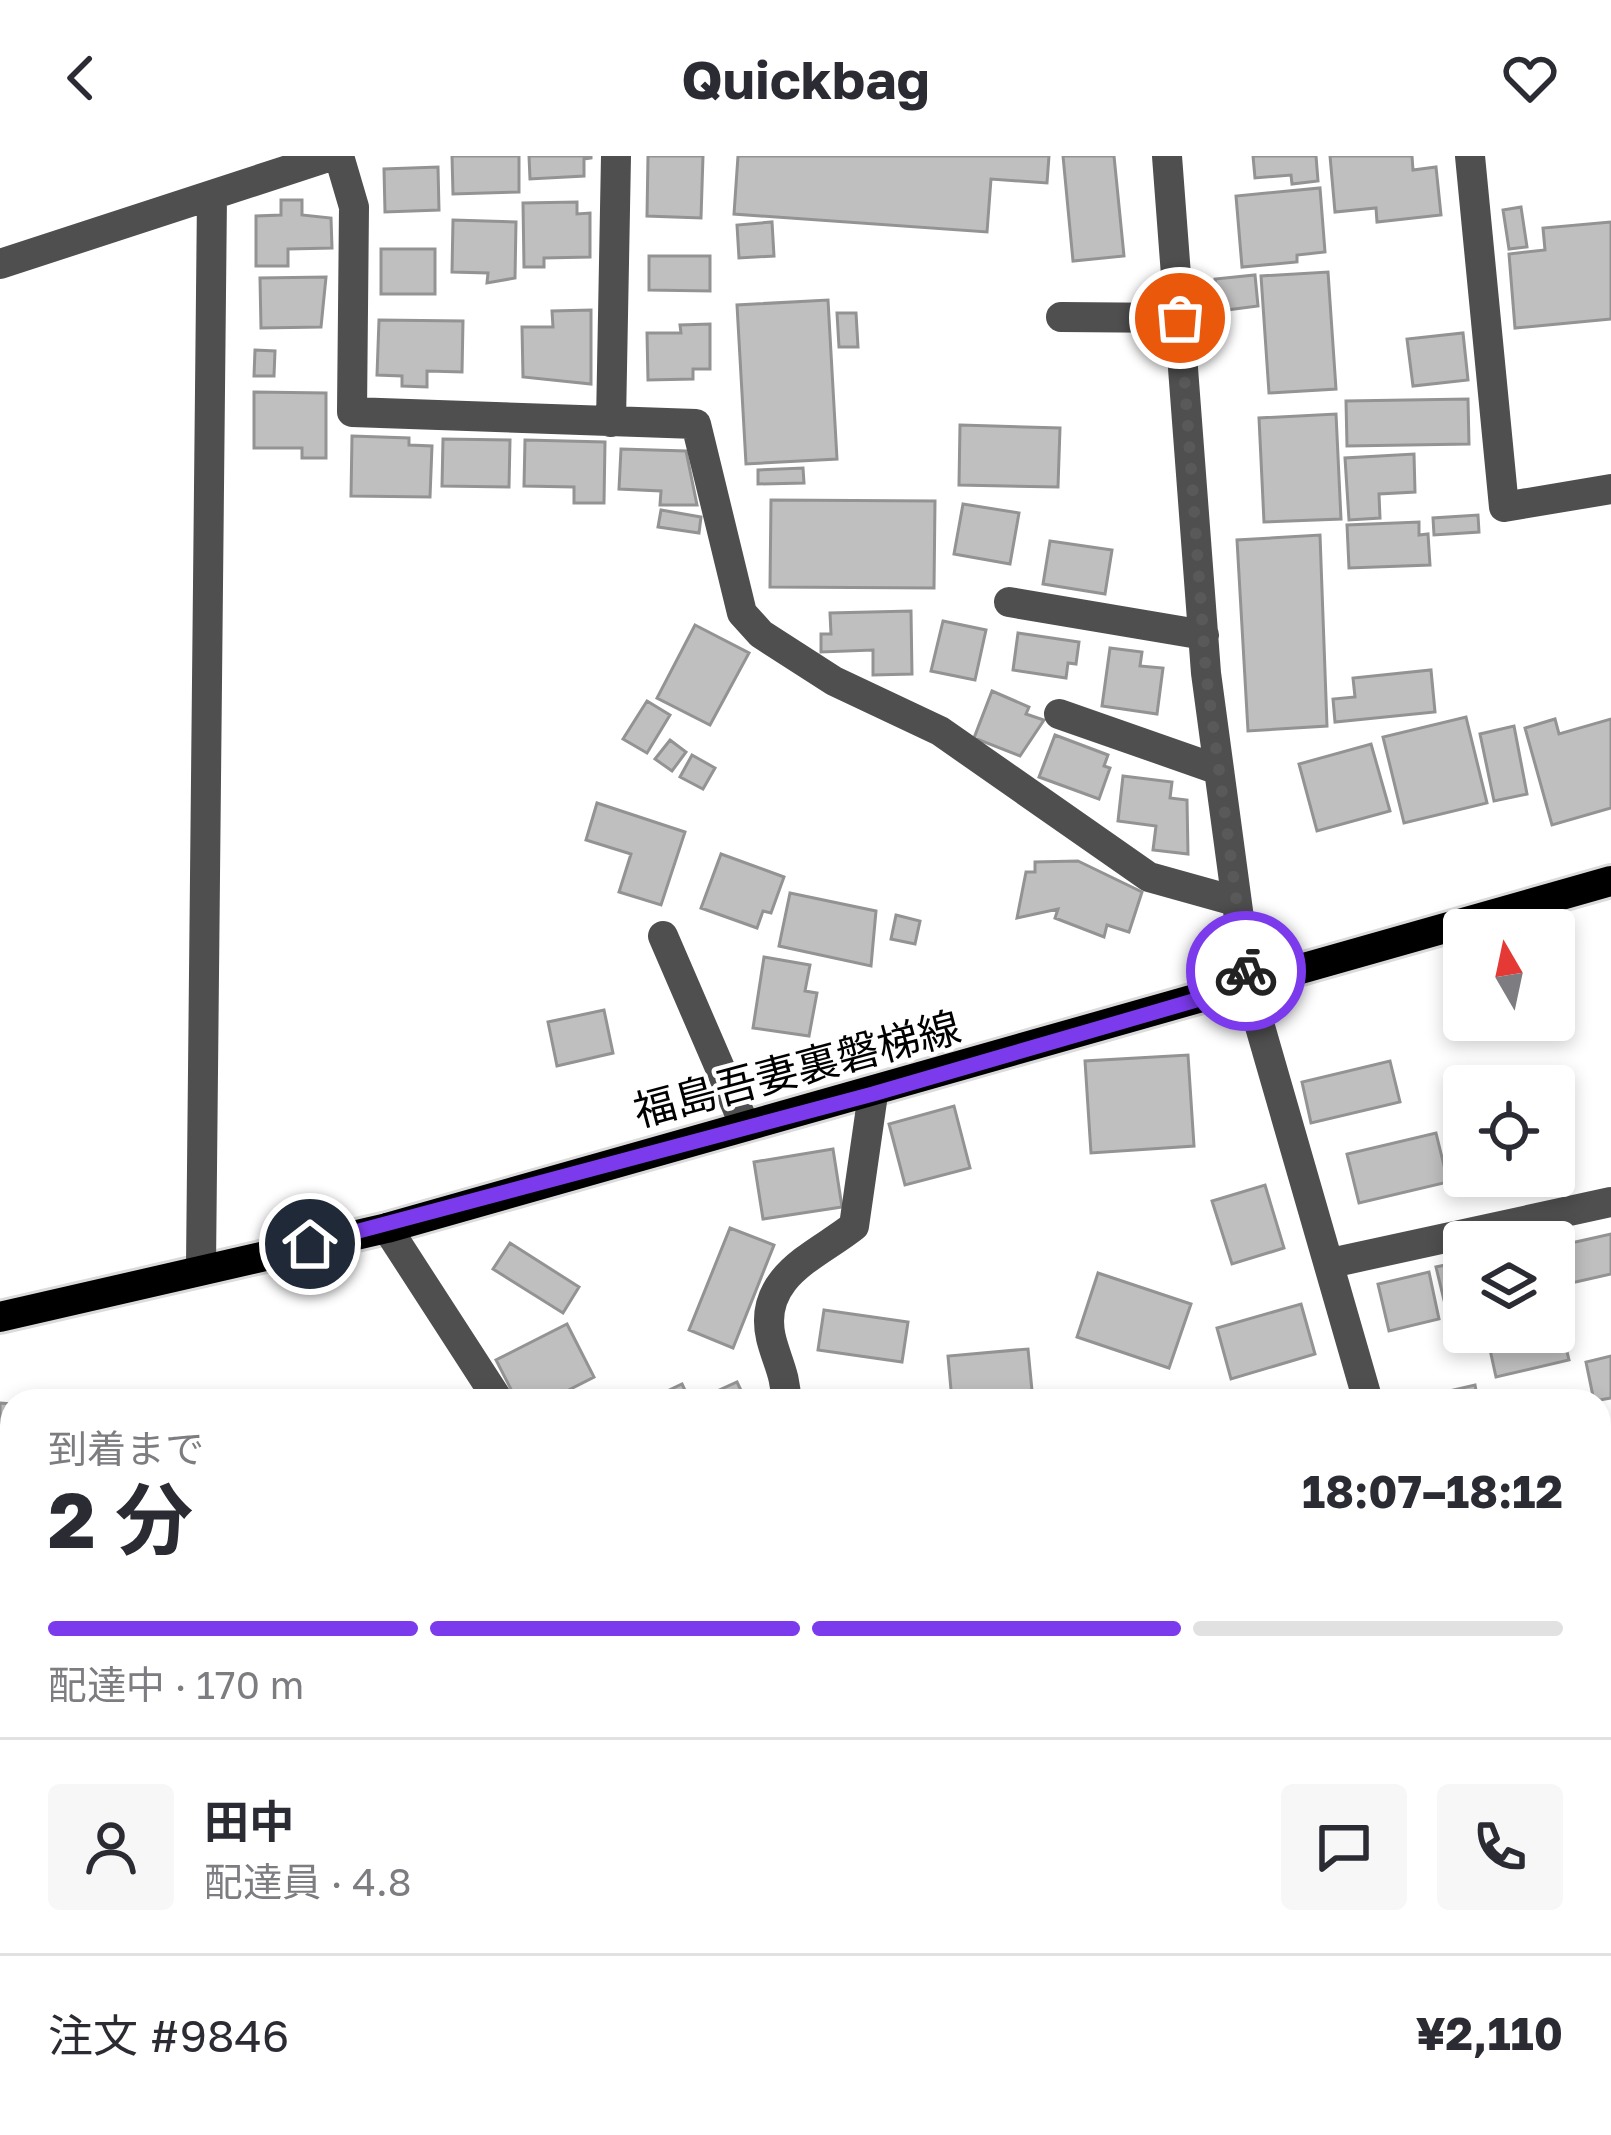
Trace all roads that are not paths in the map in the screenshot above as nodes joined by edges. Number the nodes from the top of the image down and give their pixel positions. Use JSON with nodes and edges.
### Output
{"nodes":[{"id":1,"x":335,"y":156,"type":"edge"},
{"id":2,"x":616,"y":156,"type":"edge"},
{"id":3,"x":1167,"y":156,"type":"edge"},
{"id":4,"x":1470,"y":156,"type":"edge"},
{"id":5,"x":212,"y":196,"type":"junction"},
{"id":6,"x":0,"y":264,"type":"edge"},
{"id":7,"x":1061,"y":317,"type":"dead end"},
{"id":8,"x":1180,"y":318,"type":"junction"},
{"id":9,"x":611,"y":422,"type":"junction"},
{"id":10,"x":1611,"y":489,"type":"edge"},
{"id":11,"x":1009,"y":602,"type":"dead end"},
{"id":12,"x":1204,"y":635,"type":"junction"},
{"id":13,"x":1059,"y":714,"type":"dead end"},
{"id":14,"x":1219,"y":770,"type":"junction"},
{"id":15,"x":1611,"y":881,"type":"edge"},
{"id":16,"x":1235,"y":901,"type":"junction"},
{"id":17,"x":663,"y":936,"type":"dead end"},
{"id":18,"x":1248,"y":985,"type":"junction"},
{"id":19,"x":873,"y":1094,"type":"junction"},
{"id":20,"x":746,"y":1126,"type":"junction"},
{"id":21,"x":1611,"y":1202,"type":"edge"},
{"id":22,"x":387,"y":1228,"type":"junction"},
{"id":23,"x":1331,"y":1263,"type":"junction"},
{"id":24,"x":201,"y":1267,"type":"junction"},
{"id":25,"x":0,"y":1317,"type":"edge"},
{"id":26,"x":492,"y":1389,"type":"edge"},
{"id":27,"x":786,"y":1389,"type":"edge"},
{"id":28,"x":1365,"y":1389,"type":"edge"}],
"edges":[{"from":1,"to":5,"type":"street"},
{"from":1,"to":9,"type":"street"},
{"from":2,"to":9,"type":"street"},
{"from":3,"to":8,"type":"street"},
{"from":4,"to":10,"type":"street"},
{"from":5,"to":6,"type":"street"},
{"from":5,"to":24,"type":"street"},
{"from":7,"to":8,"type":"street"},
{"from":8,"to":12,"type":"street"},
{"from":9,"to":16,"type":"street"},
{"from":11,"to":12,"type":"street"},
{"from":12,"to":14,"type":"street"},
{"from":13,"to":14,"type":"street"},
{"from":14,"to":16,"type":"street"},
{"from":15,"to":18,"type":"main road","name":"福島吾妻裏磐梯線"},
{"from":16,"to":18,"type":"street"},
{"from":17,"to":20,"type":"street"},
{"from":18,"to":19,"type":"main road","name":"福島吾妻裏磐梯線"},
{"from":18,"to":23,"type":"street"},
{"from":19,"to":20,"type":"main road","name":"福島吾妻裏磐梯線"},
{"from":19,"to":27,"type":"street"},
{"from":20,"to":22,"type":"main road","name":"福島吾妻裏磐梯線"},
{"from":21,"to":23,"type":"street"},
{"from":22,"to":24,"type":"main road","name":"福島吾妻裏磐梯線"},
{"from":22,"to":26,"type":"street"},
{"from":23,"to":28,"type":"street"},
{"from":24,"to":25,"type":"main road","name":"福島吾妻裏磐梯線"}]}
